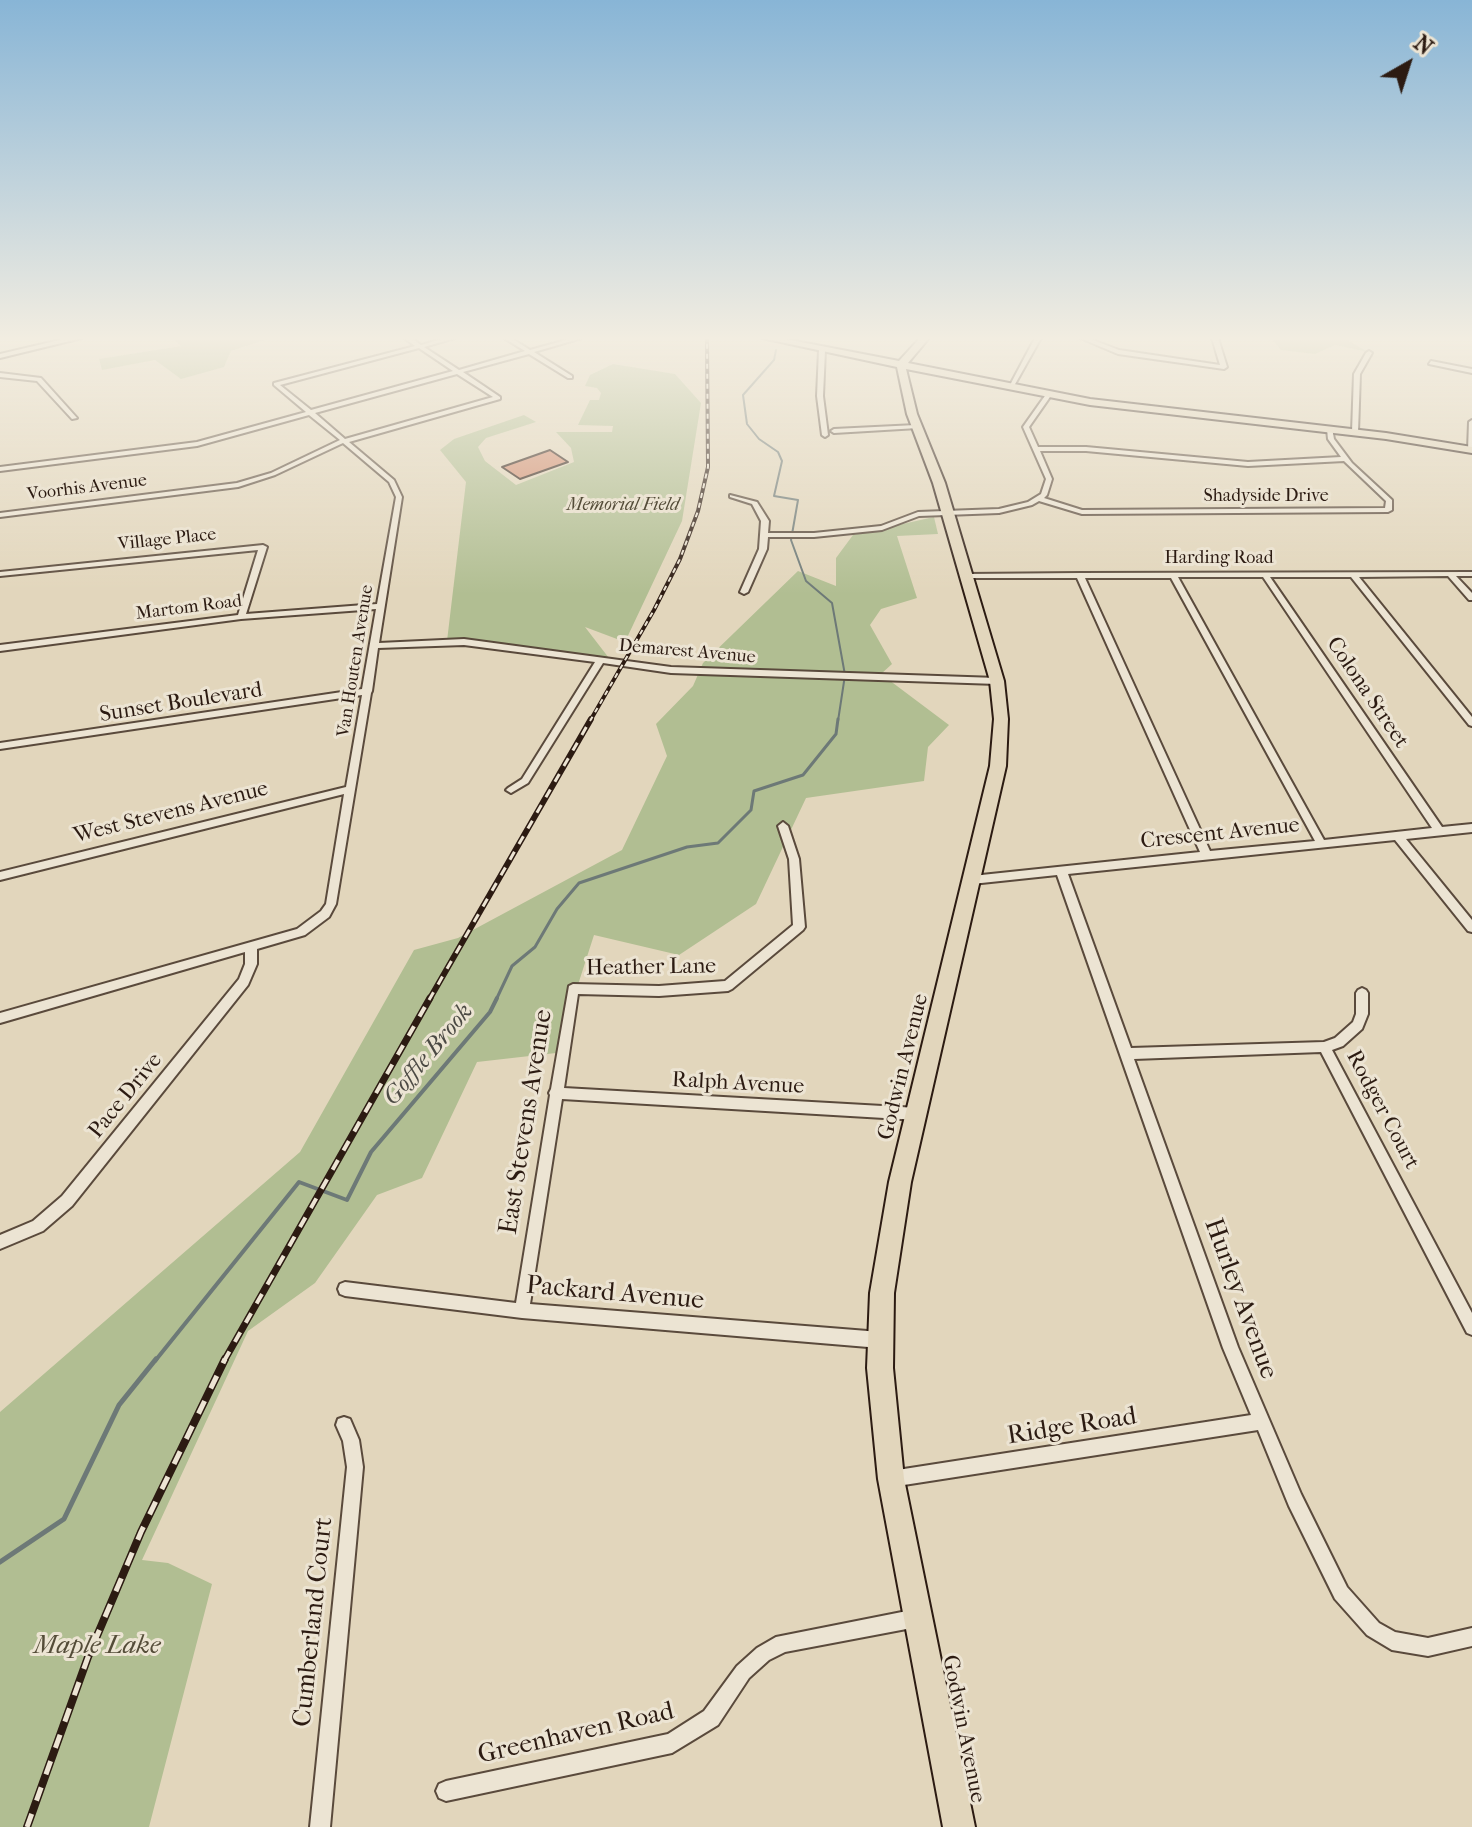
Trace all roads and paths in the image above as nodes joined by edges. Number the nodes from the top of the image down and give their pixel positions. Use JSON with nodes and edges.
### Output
{"nodes":[{"id":1,"x":273,"y":423,"type":"edge"},
{"id":2,"x":323,"y":423,"type":"edge"},
{"id":3,"x":410,"y":423,"type":"edge"},
{"id":4,"x":823,"y":423,"type":"edge"},
{"id":5,"x":915,"y":423,"type":"edge"},
{"id":6,"x":1027,"y":423,"type":"edge"},
{"id":7,"x":1276,"y":423,"type":"edge"},
{"id":8,"x":1355,"y":423,"type":"edge"},
{"id":9,"x":1472,"y":423,"type":"edge"},
{"id":10,"x":916,"y":427,"type":"junction"},
{"id":11,"x":1330,"y":429,"type":"junction"},
{"id":12,"x":834,"y":431,"type":"dead end"},
{"id":13,"x":1355,"y":432,"type":"junction"},
{"id":14,"x":825,"y":435,"type":"dead end"},
{"id":15,"x":345,"y":442,"type":"junction"},
{"id":16,"x":1035,"y":449,"type":"junction"},
{"id":17,"x":1472,"y":450,"type":"edge"},
{"id":18,"x":1346,"y":459,"type":"junction"},
{"id":19,"x":0,"y":469,"type":"edge"},
{"id":20,"x":732,"y":496,"type":"dead end"},
{"id":21,"x":1039,"y":499,"type":"junction"},
{"id":22,"x":948,"y":512,"type":"junction"},
{"id":23,"x":0,"y":515,"type":"edge"},
{"id":24,"x":765,"y":535,"type":"junction"},
{"id":25,"x":0,"y":574,"type":"edge"},
{"id":26,"x":1450,"y":574,"type":"junction"},
{"id":27,"x":1472,"y":574,"type":"edge"},
{"id":28,"x":1080,"y":575,"type":"junction"},
{"id":29,"x":1173,"y":575,"type":"junction"},
{"id":30,"x":1265,"y":575,"type":"junction"},
{"id":31,"x":1354,"y":575,"type":"junction"},
{"id":32,"x":966,"y":576,"type":"junction"},
{"id":33,"x":744,"y":592,"type":"dead end"},
{"id":34,"x":1472,"y":598,"type":"edge"},
{"id":35,"x":382,"y":606,"type":"junction"},
{"id":36,"x":241,"y":617,"type":"junction"},
{"id":37,"x":375,"y":646,"type":"junction"},
{"id":38,"x":0,"y":648,"type":"edge"},
{"id":39,"x":600,"y":662,"type":"junction"},
{"id":40,"x":997,"y":681,"type":"junction"},
{"id":41,"x":368,"y":691,"type":"junction"},
{"id":42,"x":1472,"y":723,"type":"edge"},
{"id":43,"x":0,"y":746,"type":"edge"},
{"id":44,"x":351,"y":789,"type":"junction"},
{"id":45,"x":511,"y":790,"type":"dead end"},
{"id":46,"x":783,"y":826,"type":"dead end"},
{"id":47,"x":1472,"y":828,"type":"edge"},
{"id":48,"x":1439,"y":831,"type":"junction"},
{"id":49,"x":1397,"y":835,"type":"junction"},
{"id":50,"x":1321,"y":843,"type":"junction"},
{"id":51,"x":1206,"y":855,"type":"junction"},
{"id":52,"x":1061,"y":870,"type":"junction"},
{"id":53,"x":0,"y":876,"type":"edge"},
{"id":54,"x":972,"y":880,"type":"junction"},
{"id":55,"x":1472,"y":928,"type":"edge"},
{"id":56,"x":251,"y":948,"type":"junction"},
{"id":57,"x":573,"y":989,"type":"joint"},
{"id":58,"x":1362,"y":993,"type":"dead end"},
{"id":59,"x":0,"y":1018,"type":"edge"},
{"id":60,"x":1324,"y":1047,"type":"junction"},
{"id":61,"x":1126,"y":1054,"type":"junction"},
{"id":62,"x":555,"y":1093,"type":"junction"},
{"id":63,"x":918,"y":1114,"type":"junction"},
{"id":64,"x":0,"y":1242,"type":"edge"},
{"id":65,"x":345,"y":1289,"type":"dead end"},
{"id":66,"x":522,"y":1311,"type":"junction"},
{"id":67,"x":1472,"y":1328,"type":"edge"},
{"id":68,"x":880,"y":1340,"type":"junction"},
{"id":69,"x":1260,"y":1422,"type":"junction"},
{"id":70,"x":344,"y":1425,"type":"dead end"},
{"id":71,"x":891,"y":1479,"type":"junction"},
{"id":72,"x":917,"y":1618,"type":"junction"},
{"id":73,"x":1472,"y":1637,"type":"edge"},
{"id":74,"x":446,"y":1791,"type":"dead end"},
{"id":75,"x":320,"y":1827,"type":"edge"},
{"id":76,"x":959,"y":1827,"type":"edge"}],
"edges":[{"from":1,"to":19,"type":"street"},
{"from":2,"to":15,"type":"street","name":"Van Houten Avenue"},
{"from":3,"to":15,"type":"street","name":"Voorhis Avenue"},
{"from":4,"to":14,"type":"street"},
{"from":5,"to":10,"type":"main road","name":"Godwin Avenue"},
{"from":6,"to":16,"type":"street"},
{"from":7,"to":11,"type":"main road"},
{"from":8,"to":13,"type":"street"},
{"from":9,"to":17,"type":"street"},
{"from":10,"to":12,"type":"street"},
{"from":10,"to":22,"type":"main road","name":"Godwin Avenue"},
{"from":11,"to":13,"type":"main road"},
{"from":11,"to":18,"type":"street","name":"Shadyside Drive"},
{"from":13,"to":17,"type":"main road"},
{"from":15,"to":23,"type":"street","name":"Voorhis Avenue"},
{"from":15,"to":35,"type":"street","name":"Van Houten Avenue"},
{"from":16,"to":18,"type":"street"},
{"from":16,"to":21,"type":"street"},
{"from":18,"to":21,"type":"street","name":"Shadyside Drive"},
{"from":20,"to":24,"type":"street"},
{"from":21,"to":22,"type":"street"},
{"from":22,"to":24,"type":"street"},
{"from":22,"to":32,"type":"main road","name":"Godwin Avenue"},
{"from":24,"to":33,"type":"street"},
{"from":25,"to":36,"type":"street","name":"Village Place"},
{"from":26,"to":27,"type":"street","name":"Harding Road"},
{"from":26,"to":31,"type":"street","name":"Harding Road"},
{"from":26,"to":34,"type":"street"},
{"from":28,"to":29,"type":"street","name":"Harding Road"},
{"from":28,"to":32,"type":"street","name":"Harding Road"},
{"from":28,"to":51,"type":"street"},
{"from":29,"to":30,"type":"street","name":"Harding Road"},
{"from":29,"to":50,"type":"street"},
{"from":30,"to":31,"type":"street","name":"Harding Road"},
{"from":30,"to":48,"type":"street","name":"Colona Street"},
{"from":31,"to":42,"type":"street"},
{"from":32,"to":40,"type":"main road","name":"Godwin Avenue"},
{"from":35,"to":36,"type":"street","name":"Martom Road"},
{"from":35,"to":37,"type":"street","name":"Van Houten Avenue"},
{"from":36,"to":38,"type":"street","name":"Martom Road"},
{"from":37,"to":39,"type":"street","name":"Demarest Avenue"},
{"from":37,"to":41,"type":"street","name":"Van Houten Avenue"},
{"from":39,"to":40,"type":"street","name":"Demarest Avenue"},
{"from":39,"to":45,"type":"street"},
{"from":40,"to":54,"type":"main road","name":"Godwin Avenue"},
{"from":41,"to":43,"type":"street","name":"Sunset Boulevard"},
{"from":41,"to":44,"type":"street","name":"Van Houten Avenue"},
{"from":44,"to":53,"type":"street","name":"West Stevens Avenue"},
{"from":44,"to":56,"type":"street","name":"Van Houten Avenue"},
{"from":46,"to":57,"type":"street","name":"Heather Lane"},
{"from":47,"to":48,"type":"street","name":"Crescent Avenue"},
{"from":48,"to":49,"type":"street","name":"Crescent Avenue"},
{"from":49,"to":50,"type":"street","name":"Crescent Avenue"},
{"from":49,"to":55,"type":"street"},
{"from":50,"to":51,"type":"street","name":"Crescent Avenue"},
{"from":51,"to":52,"type":"street","name":"Crescent Avenue"},
{"from":52,"to":54,"type":"street","name":"Crescent Avenue"},
{"from":52,"to":61,"type":"street","name":"Hurley Avenue"},
{"from":54,"to":63,"type":"main road","name":"Godwin Avenue"},
{"from":56,"to":59,"type":"street","name":"Van Houten Avenue"},
{"from":56,"to":64,"type":"street","name":"Pace Drive"},
{"from":57,"to":62,"type":"street","name":"East Stevens Avenue"},
{"from":58,"to":60,"type":"street"},
{"from":60,"to":61,"type":"street","name":"Rodger Court"},
{"from":60,"to":67,"type":"street","name":"Rodger Court"},
{"from":61,"to":69,"type":"street","name":"Hurley Avenue"},
{"from":62,"to":63,"type":"street","name":"Ralph Avenue"},
{"from":62,"to":66,"type":"street","name":"East Stevens Avenue"},
{"from":63,"to":68,"type":"main road","name":"Godwin Avenue"},
{"from":65,"to":66,"type":"street","name":"Packard Avenue"},
{"from":66,"to":68,"type":"street","name":"Packard Avenue"},
{"from":68,"to":71,"type":"main road","name":"Godwin Avenue"},
{"from":69,"to":71,"type":"street","name":"Ridge Road"},
{"from":69,"to":73,"type":"street","name":"Hurley Avenue"},
{"from":70,"to":75,"type":"street","name":"Cumberland Court"},
{"from":71,"to":72,"type":"main road","name":"Godwin Avenue"},
{"from":72,"to":74,"type":"street","name":"Greenhaven Road"},
{"from":72,"to":76,"type":"main road","name":"Godwin Avenue"}]}
